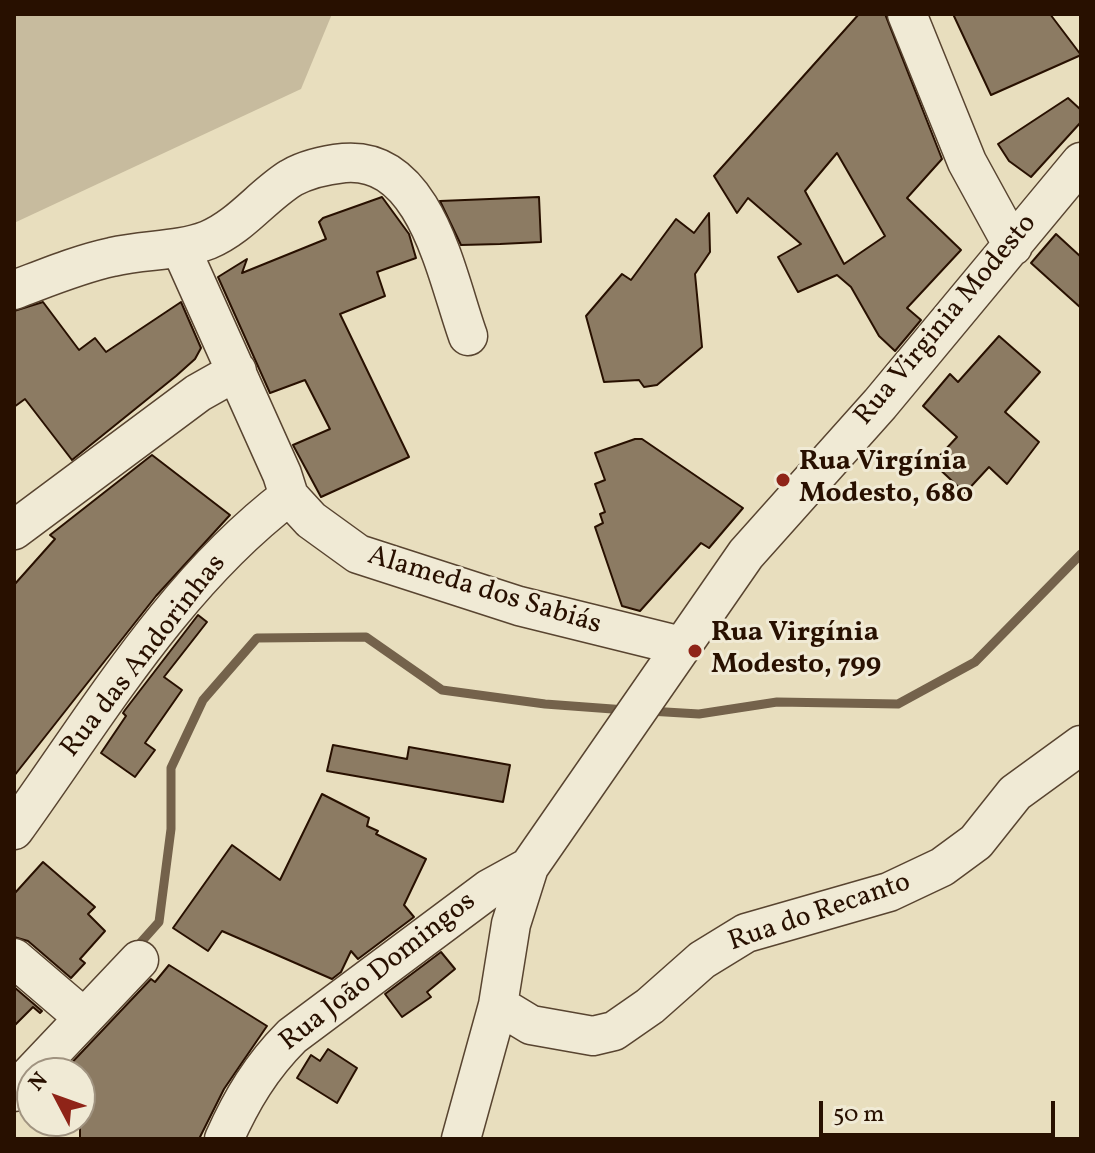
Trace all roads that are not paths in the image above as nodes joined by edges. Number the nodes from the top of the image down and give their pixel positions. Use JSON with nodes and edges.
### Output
{"nodes":[{"id":1,"x":907,"y":14,"type":"edge"},
{"id":2,"x":1081,"y":162,"type":"edge"},
{"id":3,"x":1013,"y":246,"type":"junction"},
{"id":4,"x":181,"y":249,"type":"junction"},
{"id":5,"x":14,"y":290,"type":"edge"},
{"id":6,"x":468,"y":336,"type":"dead end"},
{"id":7,"x":237,"y":371,"type":"junction"},
{"id":8,"x":289,"y":496,"type":"junction"},
{"id":9,"x":14,"y":530,"type":"edge"},
{"id":10,"x":681,"y":646,"type":"junction"},
{"id":11,"x":1081,"y":745,"type":"edge"},
{"id":12,"x":14,"y":830,"type":"edge"},
{"id":13,"x":529,"y":867,"type":"junction"},
{"id":14,"x":14,"y":958,"type":"edge"},
{"id":15,"x":139,"y":960,"type":"dead end"},
{"id":16,"x":498,"y":1005,"type":"junction"},
{"id":17,"x":83,"y":1017,"type":"junction"},
{"id":18,"x":14,"y":1092,"type":"edge"},
{"id":19,"x":224,"y":1139,"type":"edge"},
{"id":20,"x":461,"y":1139,"type":"edge"}],
"edges":[{"from":1,"to":3,"type":"street"},
{"from":2,"to":3,"type":"street","name":"Rua Virginia Modesto"},
{"from":3,"to":10,"type":"street","name":"Rua Virginia Modesto"},
{"from":4,"to":5,"type":"street"},
{"from":4,"to":6,"type":"street"},
{"from":4,"to":7,"type":"street","name":"Alameda dos Sabiás"},
{"from":7,"to":8,"type":"street","name":"Alameda dos Sabiás"},
{"from":7,"to":9,"type":"street"},
{"from":8,"to":10,"type":"street","name":"Alameda dos Sabiás"},
{"from":8,"to":12,"type":"street","name":"Rua das Andorinhas"},
{"from":10,"to":13,"type":"street","name":"Rua Virginia Modesto"},
{"from":11,"to":16,"type":"street","name":"Rua do Recanto"},
{"from":13,"to":16,"type":"street"},
{"from":13,"to":19,"type":"street","name":"Rua João Domingos"},
{"from":14,"to":17,"type":"street"},
{"from":15,"to":17,"type":"street"},
{"from":16,"to":20,"type":"street"},
{"from":17,"to":18,"type":"street"}]}
